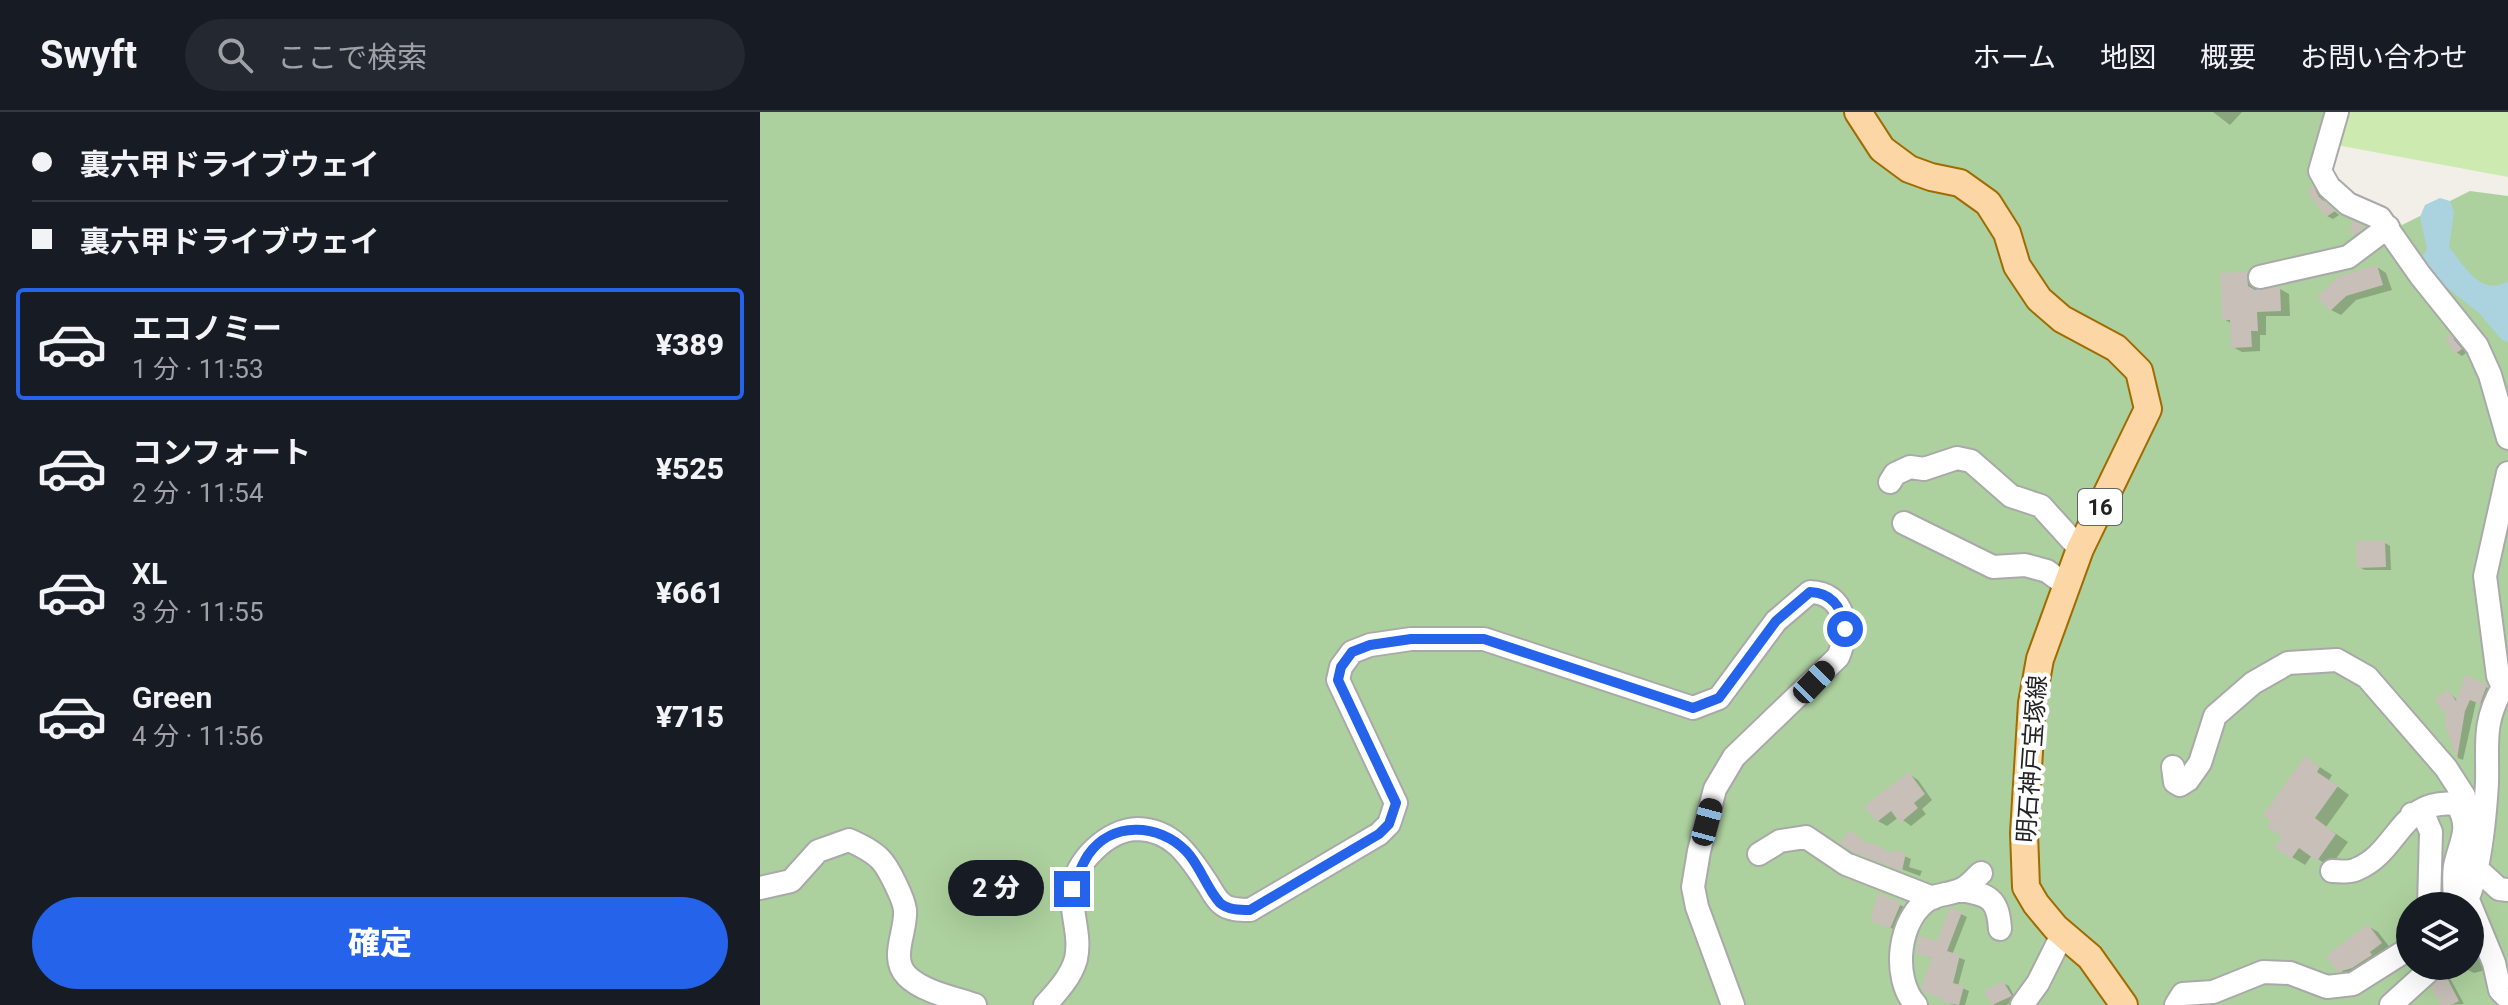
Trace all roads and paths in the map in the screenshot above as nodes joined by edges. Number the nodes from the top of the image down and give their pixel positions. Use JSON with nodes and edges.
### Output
{"nodes":[{"id":1,"x":1858,"y":112,"type":"edge"},
{"id":2,"x":2337,"y":112,"type":"edge"},
{"id":3,"x":2388,"y":227,"type":"junction"},
{"id":4,"x":2260,"y":277,"type":"dead end"},
{"id":5,"x":2508,"y":438,"type":"edge"},
{"id":6,"x":2508,"y":473,"type":"edge"},
{"id":7,"x":1890,"y":482,"type":"dead end"},
{"id":8,"x":1904,"y":523,"type":"dead end"},
{"id":9,"x":2080,"y":549,"type":"junction"},
{"id":10,"x":2066,"y":585,"type":"junction"},
{"id":11,"x":2506,"y":686,"type":"edge"},
{"id":12,"x":2173,"y":767,"type":"dead end"},
{"id":13,"x":2412,"y":814,"type":"junction"},
{"id":14,"x":2464,"y":816,"type":"junction"},
{"id":15,"x":1759,"y":854,"type":"dead end"},
{"id":16,"x":2475,"y":867,"type":"junction"},
{"id":17,"x":2332,"y":871,"type":"dead end"},
{"id":18,"x":1981,"y":873,"type":"dead end"},
{"id":19,"x":760,"y":888,"type":"edge"},
{"id":20,"x":1961,"y":890,"type":"junction"},
{"id":21,"x":2508,"y":890,"type":"edge"},
{"id":22,"x":2429,"y":892,"type":"edge"},
{"id":23,"x":2460,"y":892,"type":"edge"},
{"id":24,"x":2467,"y":892,"type":"edge"},
{"id":25,"x":1933,"y":898,"type":"junction"},
{"id":26,"x":2000,"y":929,"type":"dead end"},
{"id":27,"x":2063,"y":933,"type":"junction"},
{"id":28,"x":2484,"y":944,"type":"edge"},
{"id":29,"x":2396,"y":957,"type":"edge"},
{"id":30,"x":2419,"y":980,"type":"edge"},
{"id":31,"x":2498,"y":997,"type":"edge"},
{"id":32,"x":975,"y":1005,"type":"edge"},
{"id":33,"x":1045,"y":1005,"type":"edge"},
{"id":34,"x":1733,"y":1005,"type":"edge"},
{"id":35,"x":1916,"y":1005,"type":"edge"},
{"id":36,"x":2022,"y":1005,"type":"edge"},
{"id":37,"x":2124,"y":1005,"type":"edge"},
{"id":38,"x":2176,"y":1005,"type":"edge"},
{"id":39,"x":2391,"y":1005,"type":"edge"}],
"edges":[{"from":1,"to":9,"type":"main road","name":"明石神戸宝塚線","number":"16"},
{"from":2,"to":3,"type":"street"},
{"from":3,"to":4,"type":"street"},
{"from":3,"to":5,"type":"street"},
{"from":6,"to":11,"type":"street"},
{"from":7,"to":9,"type":"street"},
{"from":8,"to":10,"type":"street"},
{"from":9,"to":10,"type":"main road","name":"明石神戸宝塚線","number":"16"},
{"from":10,"to":27,"type":"main road","name":"明石神戸宝塚線","number":"16"},
{"from":11,"to":16,"type":"street"},
{"from":12,"to":14,"type":"street"},
{"from":13,"to":14,"type":"street"},
{"from":13,"to":17,"type":"street"},
{"from":13,"to":22,"type":"street"},
{"from":14,"to":23,"type":"street"},
{"from":15,"to":25,"type":"street"},
{"from":16,"to":21,"type":"street"},
{"from":16,"to":24,"type":"street"},
{"from":18,"to":20,"type":"street"},
{"from":19,"to":32,"type":"street"},
{"from":20,"to":25,"type":"street"},
{"from":20,"to":26,"type":"street"},
{"from":25,"to":35,"type":"street"},
{"from":27,"to":36,"type":"street"},
{"from":27,"to":37,"type":"main road","name":"明石神戸宝塚線","number":"16"},
{"from":28,"to":31,"type":"street"},
{"from":29,"to":38,"type":"street"},
{"from":30,"to":39,"type":"street"},
{"from":33,"to":34,"type":"street"}]}
